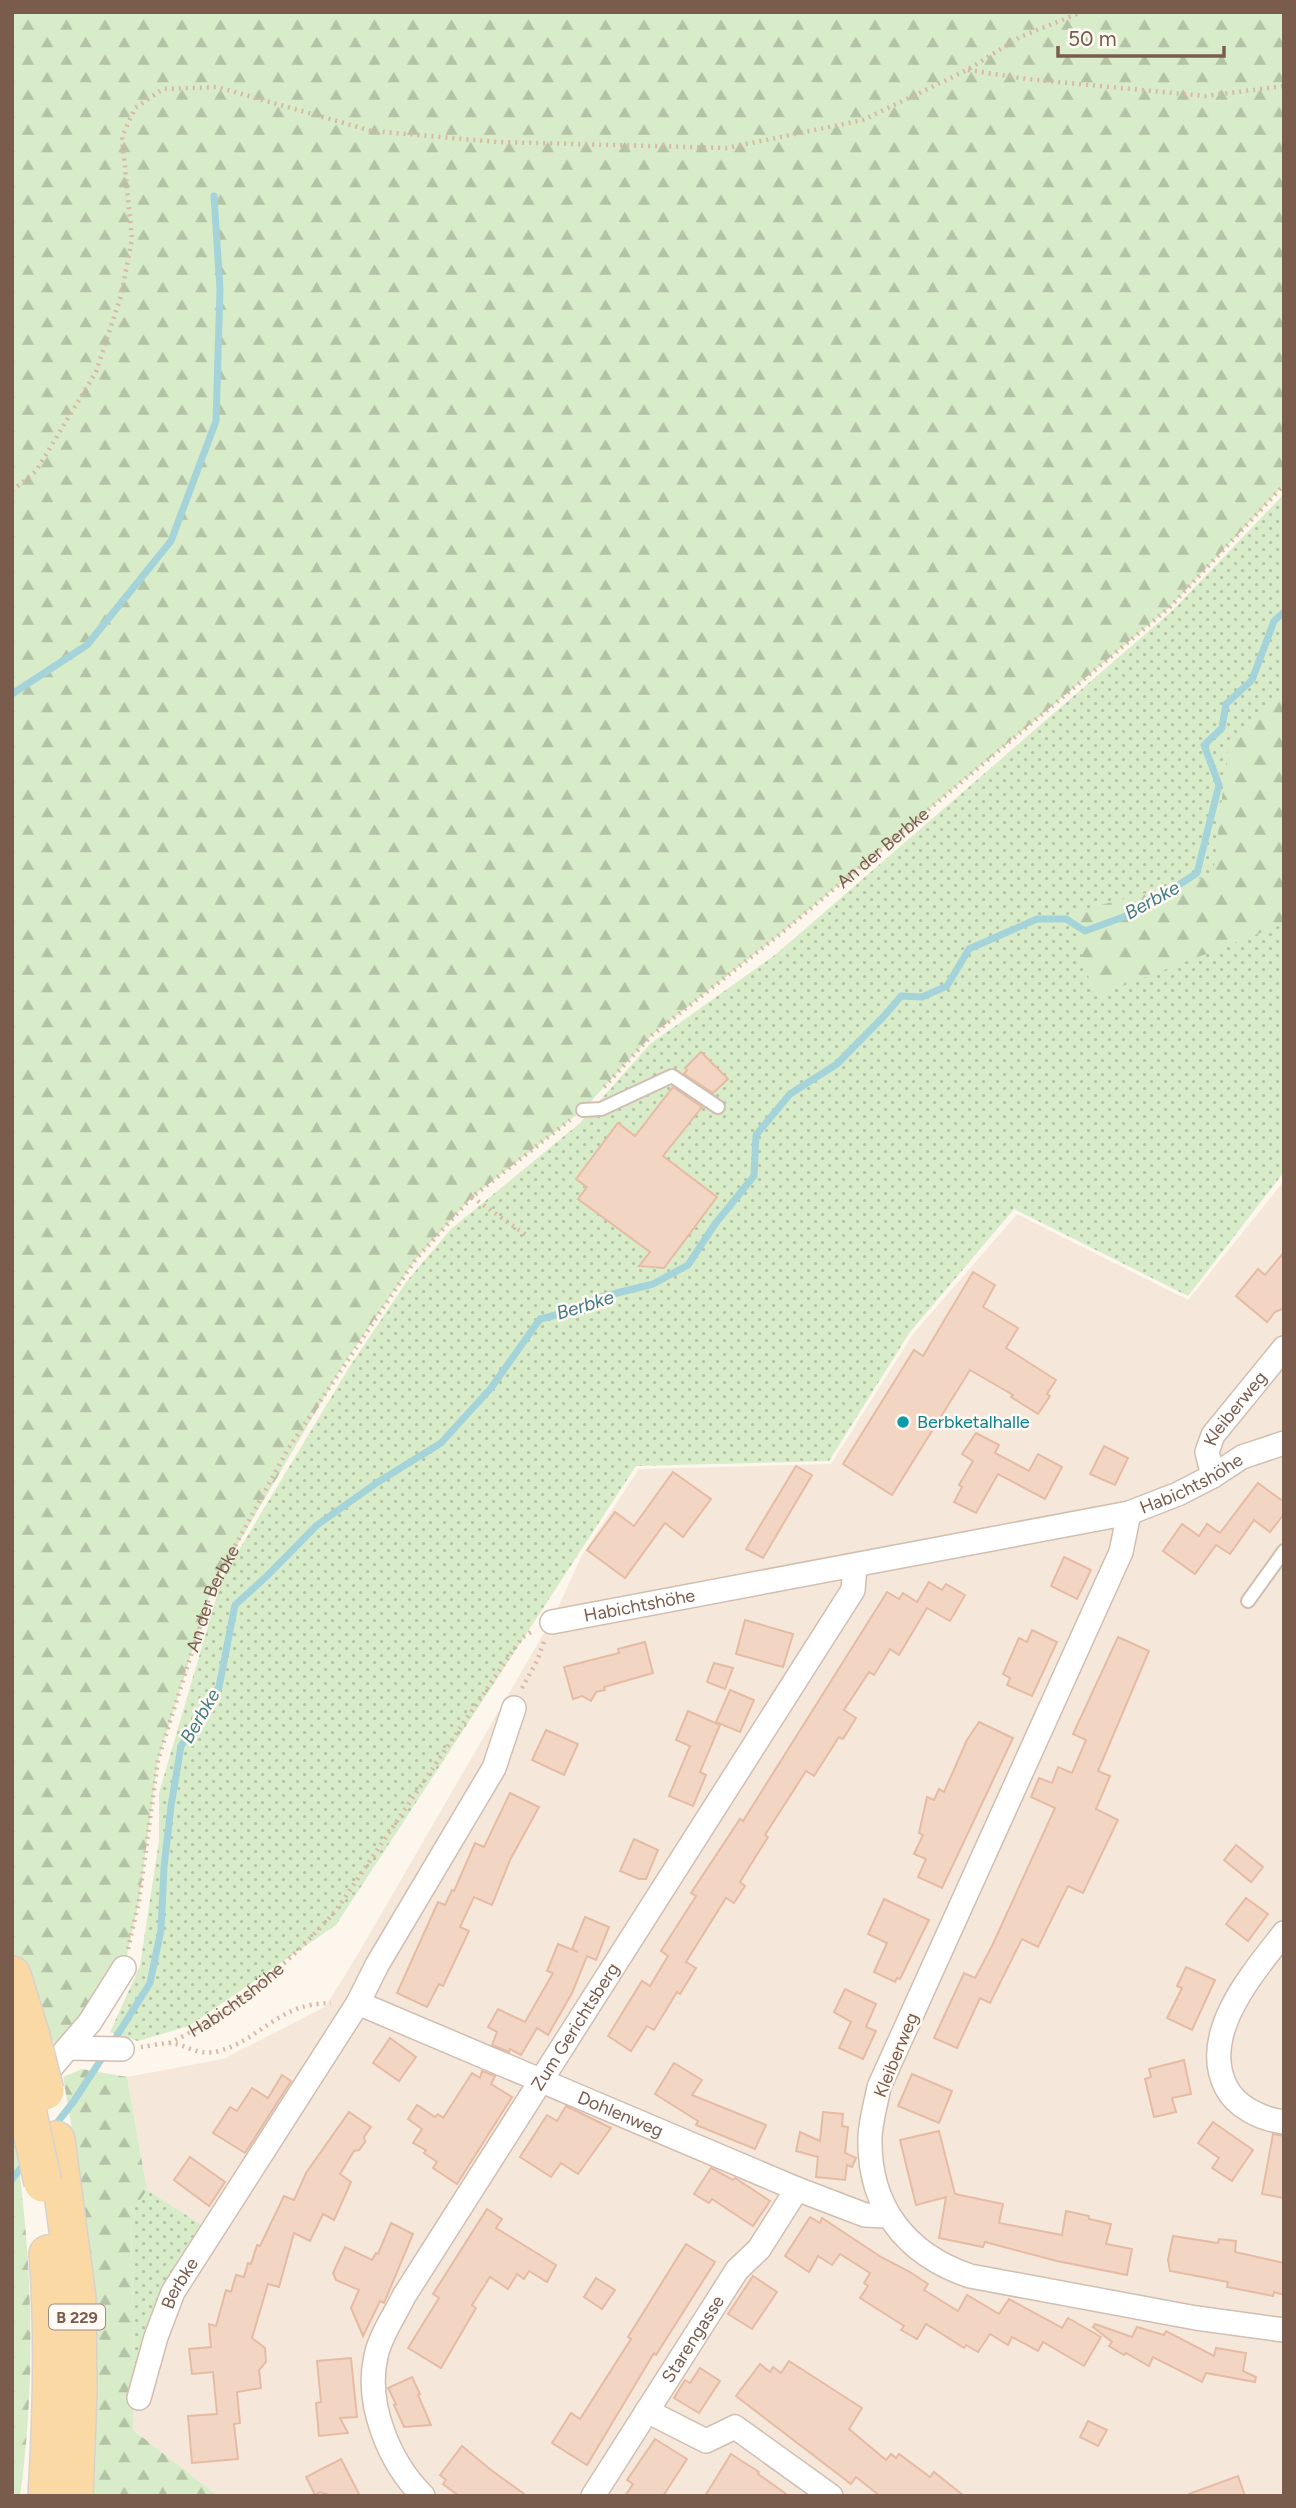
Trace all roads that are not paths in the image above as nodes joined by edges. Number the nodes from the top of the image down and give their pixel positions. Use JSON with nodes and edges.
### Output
{"nodes":[{"id":1,"x":718,"y":1107,"type":"dead end"},
{"id":2,"x":583,"y":1110,"type":"road end"},
{"id":3,"x":1284,"y":1348,"type":"edge"},
{"id":4,"x":1284,"y":1443,"type":"edge"},
{"id":5,"x":1213,"y":1476,"type":"junction"},
{"id":6,"x":1129,"y":1513,"type":"junction"},
{"id":7,"x":1284,"y":1551,"type":"edge"},
{"id":8,"x":855,"y":1567,"type":"junction"},
{"id":9,"x":1248,"y":1601,"type":"dead end"},
{"id":10,"x":552,"y":1622,"type":"road end"},
{"id":11,"x":514,"y":1708,"type":"road end"},
{"id":12,"x":1284,"y":1933,"type":"edge"},
{"id":13,"x":124,"y":1968,"type":"road end"},
{"id":14,"x":12,"y":1975,"type":"edge"},
{"id":15,"x":358,"y":2003,"type":"junction"},
{"id":16,"x":20,"y":2049,"type":"edge"},
{"id":17,"x":81,"y":2049,"type":"junction"},
{"id":18,"x":122,"y":2049,"type":"dead end"},
{"id":19,"x":540,"y":2080,"type":"junction"},
{"id":20,"x":12,"y":2112,"type":"edge"},
{"id":21,"x":1284,"y":2122,"type":"edge"},
{"id":22,"x":797,"y":2189,"type":"junction"},
{"id":23,"x":887,"y":2216,"type":"junction"},
{"id":24,"x":1284,"y":2330,"type":"edge"},
{"id":25,"x":139,"y":2398,"type":"dead end"},
{"id":26,"x":647,"y":2411,"type":"junction"},
{"id":27,"x":47,"y":2496,"type":"edge"},
{"id":28,"x":74,"y":2496,"type":"edge"},
{"id":29,"x":424,"y":2496,"type":"edge"},
{"id":30,"x":593,"y":2496,"type":"edge"},
{"id":31,"x":831,"y":2496,"type":"edge"}],
"edges":[{"from":1,"to":2,"type":"lane"},
{"from":3,"to":5,"type":"street","name":"Kleiberweg"},
{"from":4,"to":5,"type":"street","name":"Habichtshöhe"},
{"from":5,"to":6,"type":"street","name":"Habichtshöhe"},
{"from":6,"to":8,"type":"street","name":"Habichtshöhe"},
{"from":6,"to":23,"type":"street","name":"Kleiberweg"},
{"from":7,"to":9,"type":"lane"},
{"from":8,"to":10,"type":"street","name":"Habichtshöhe"},
{"from":8,"to":19,"type":"street","name":"Zum Gerichtsberg"},
{"from":11,"to":15,"type":"street"},
{"from":12,"to":21,"type":"street"},
{"from":13,"to":17,"type":"street"},
{"from":14,"to":16,"type":"main road","number":"B 229"},
{"from":15,"to":19,"type":"street","name":"Dohlenweg"},
{"from":15,"to":25,"type":"street","name":"Berbke"},
{"from":16,"to":27,"type":"main road","number":"B 229","bridge":true},
{"from":16,"to":28,"type":"main road","number":"B 229","bridge":true},
{"from":17,"to":18,"type":"street"},
{"from":17,"to":20,"type":"street"},
{"from":19,"to":22,"type":"street","name":"Dohlenweg"},
{"from":19,"to":29,"type":"street","name":"Zum Gerichtsberg"},
{"from":22,"to":23,"type":"street","name":"Dohlenweg"},
{"from":22,"to":26,"type":"street","name":"Starengasse"},
{"from":23,"to":24,"type":"street","name":"Kleiberweg"},
{"from":26,"to":30,"type":"street","name":"Starengasse"},
{"from":26,"to":31,"type":"street"}]}
